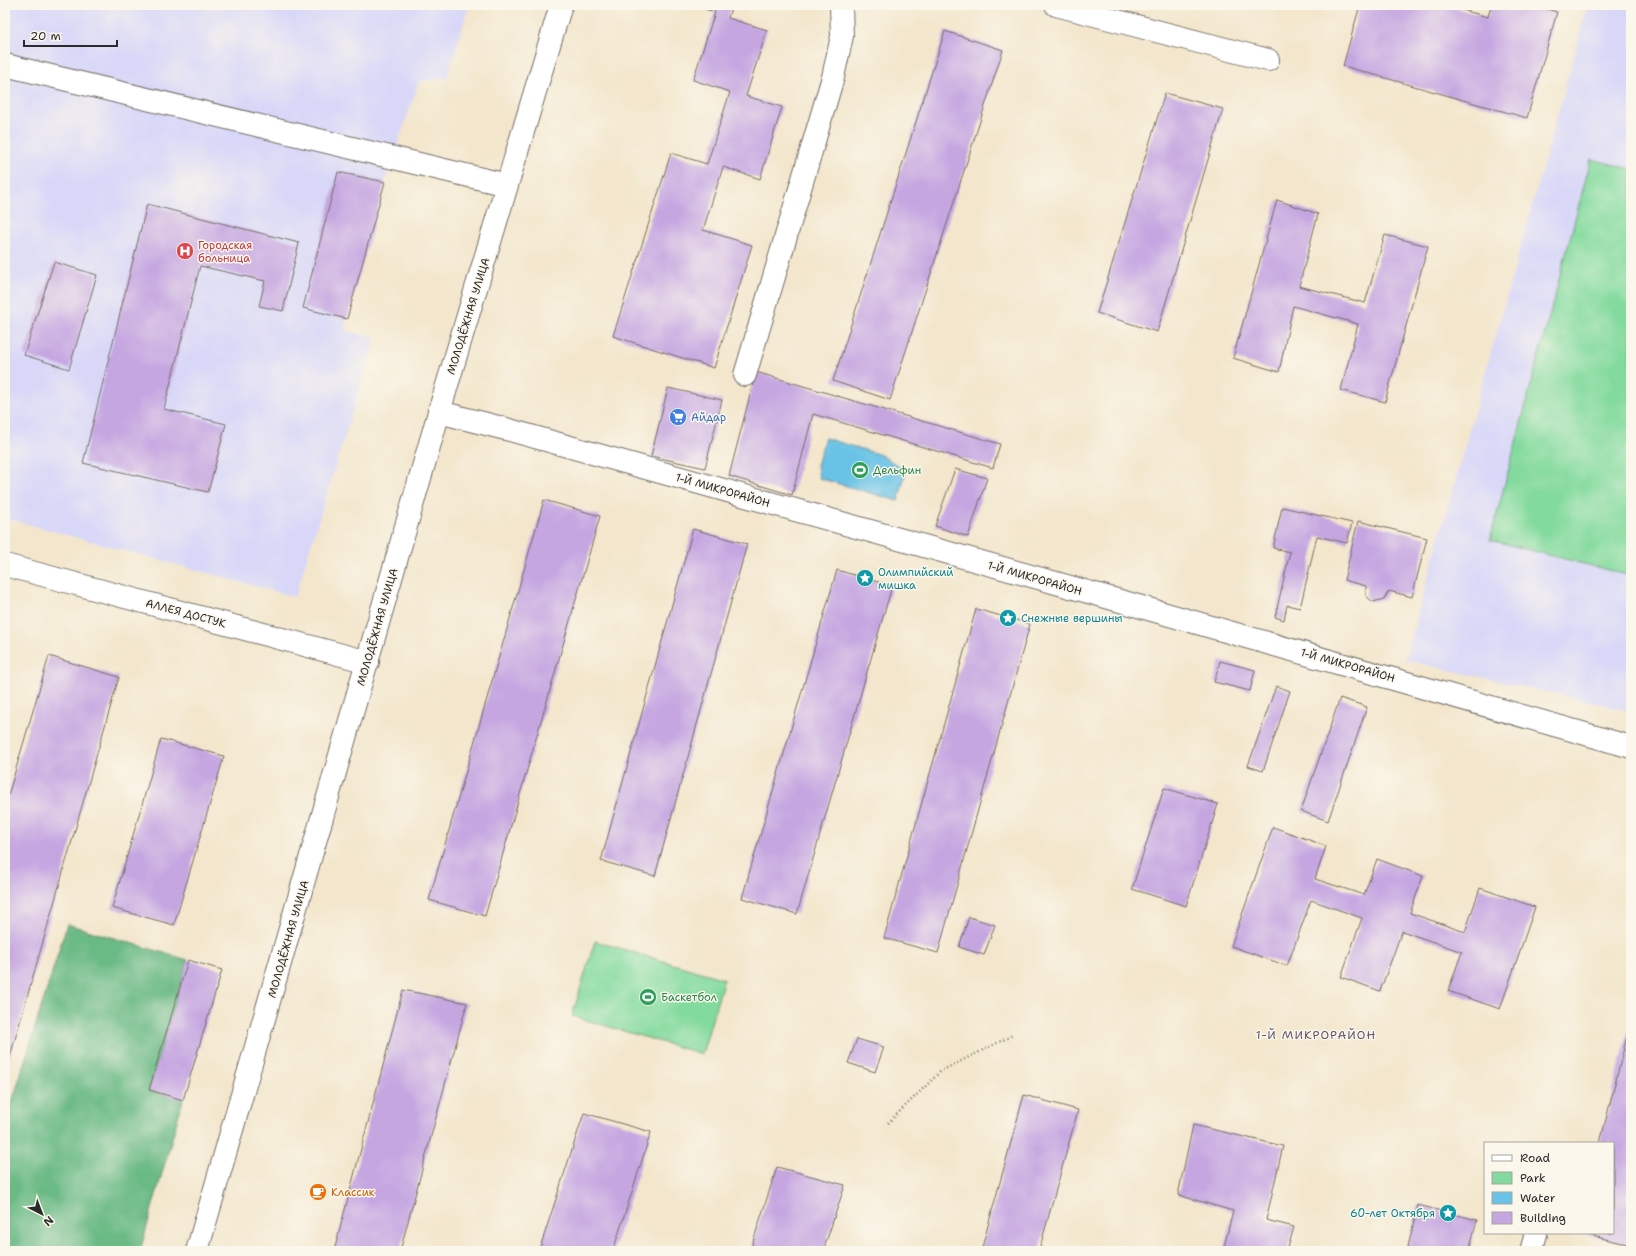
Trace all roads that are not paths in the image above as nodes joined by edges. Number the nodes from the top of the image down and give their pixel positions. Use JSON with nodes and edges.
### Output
{"nodes":[{"id":1,"x":561,"y":5,"type":"edge"},
{"id":2,"x":841,"y":5,"type":"edge"},
{"id":3,"x":1056,"y":5,"type":"edge"},
{"id":4,"x":1268,"y":60,"type":"dead end"},
{"id":5,"x":5,"y":65,"type":"edge"},
{"id":6,"x":507,"y":185,"type":"junction"},
{"id":7,"x":745,"y":375,"type":"dead end"},
{"id":8,"x":439,"y":412,"type":"junction"},
{"id":9,"x":5,"y":565,"type":"edge"},
{"id":10,"x":368,"y":662,"type":"junction"},
{"id":11,"x":1631,"y":747,"type":"edge"},
{"id":12,"x":197,"y":1251,"type":"edge"}],
"edges":[{"from":1,"to":6,"type":"street","name":"МОЛОДЁЖНАЯ УЛИЦА"},
{"from":2,"to":7,"type":"street"},
{"from":3,"to":4,"type":"street"},
{"from":5,"to":6,"type":"street"},
{"from":6,"to":8,"type":"street","name":"МОЛОДЁЖНАЯ УЛИЦА"},
{"from":8,"to":10,"type":"street","name":"МОЛОДЁЖНАЯ УЛИЦА"},
{"from":8,"to":11,"type":"street","name":"1-Й МИКРОРАЙОН"},
{"from":9,"to":10,"type":"street","name":"АЛЛЕЯ ДОСТУК"},
{"from":10,"to":12,"type":"street","name":"МОЛОДЁЖНАЯ УЛИЦА"}]}
